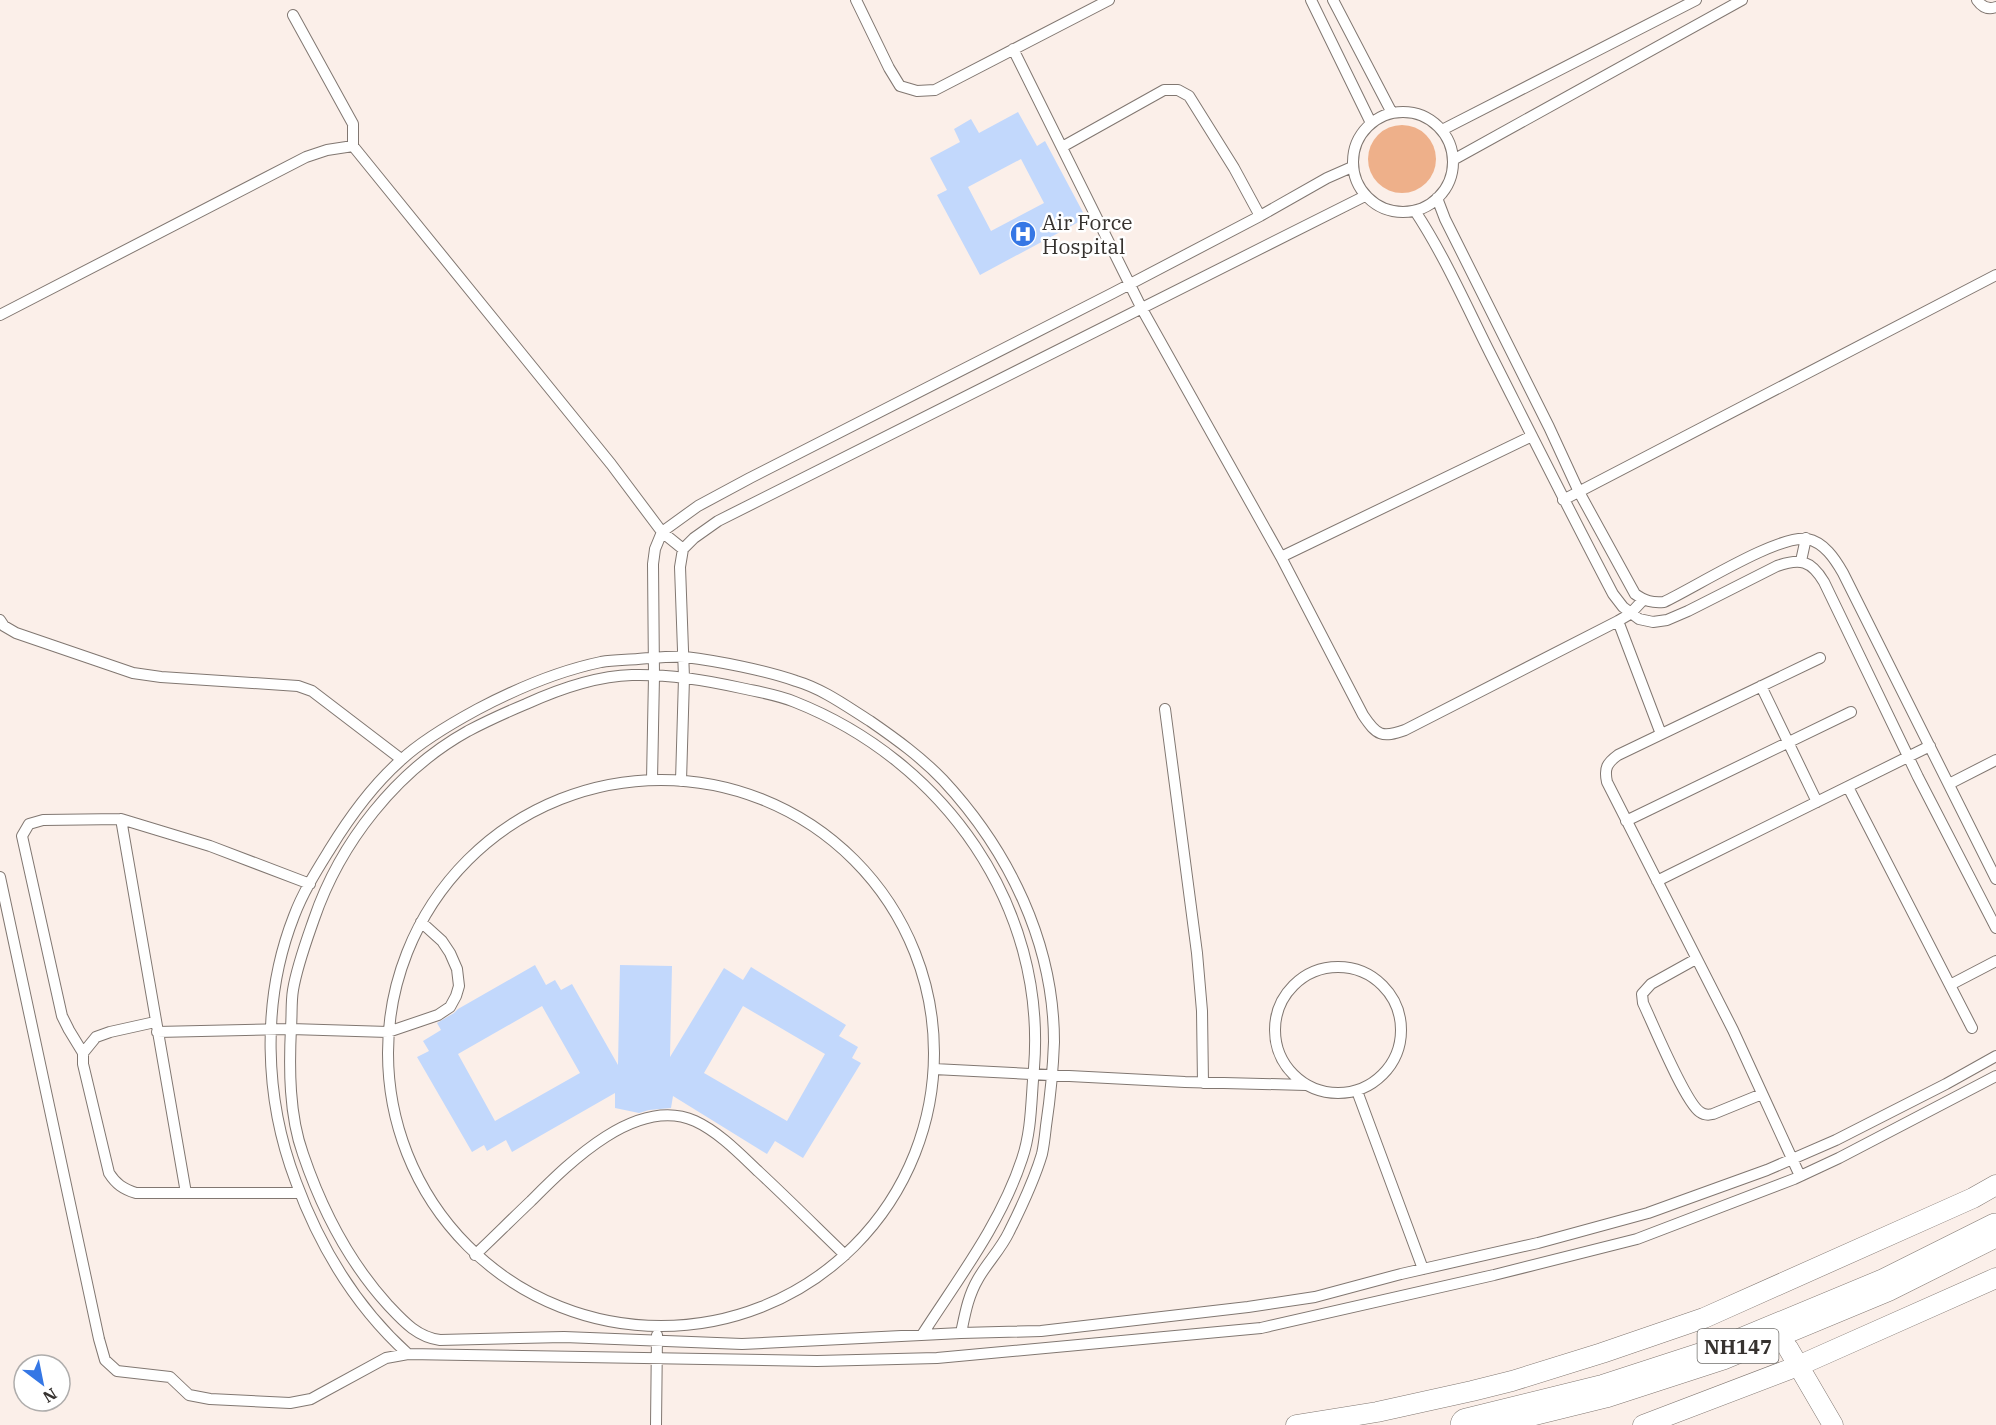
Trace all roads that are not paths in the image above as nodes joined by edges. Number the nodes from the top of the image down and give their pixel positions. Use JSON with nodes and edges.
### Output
{"nodes":[{"id":1,"x":856,"y":0,"type":"edge"},
{"id":2,"x":1108,"y":0,"type":"edge"},
{"id":3,"x":1311,"y":0,"type":"edge"},
{"id":4,"x":1333,"y":0,"type":"edge"},
{"id":5,"x":1696,"y":0,"type":"edge"},
{"id":6,"x":1742,"y":0,"type":"edge"},
{"id":7,"x":1977,"y":0,"type":"edge"},
{"id":8,"x":1996,"y":7,"type":"edge"},
{"id":9,"x":293,"y":15,"type":"dead end"},
{"id":10,"x":1012,"y":50,"type":"junction"},
{"id":11,"x":1392,"y":112,"type":"junction"},
{"id":12,"x":1371,"y":123,"type":"junction"},
{"id":13,"x":1442,"y":130,"type":"junction"},
{"id":14,"x":353,"y":146,"type":"junction"},
{"id":15,"x":1062,"y":147,"type":"junction"},
{"id":16,"x":1453,"y":160,"type":"junction"},
{"id":17,"x":1352,"y":167,"type":"junction"},
{"id":18,"x":1365,"y":196,"type":"junction"},
{"id":19,"x":1437,"y":198,"type":"junction"},
{"id":20,"x":1415,"y":210,"type":"junction"},
{"id":21,"x":1260,"y":216,"type":"junction"},
{"id":22,"x":1996,"y":276,"type":"edge"},
{"id":23,"x":1129,"y":284,"type":"junction"},
{"id":24,"x":1142,"y":309,"type":"junction"},
{"id":25,"x":0,"y":315,"type":"edge"},
{"id":26,"x":1532,"y":436,"type":"junction"},
{"id":27,"x":1579,"y":492,"type":"junction"},
{"id":28,"x":1563,"y":500,"type":"junction"},
{"id":29,"x":662,"y":532,"type":"junction"},
{"id":30,"x":1806,"y":538,"type":"junction"},
{"id":31,"x":683,"y":549,"type":"junction"},
{"id":32,"x":1281,"y":557,"type":"junction"},
{"id":33,"x":1801,"y":561,"type":"junction"},
{"id":34,"x":1643,"y":600,"type":"junction"},
{"id":35,"x":1630,"y":614,"type":"junction"},
{"id":36,"x":0,"y":620,"type":"edge"},
{"id":37,"x":1618,"y":621,"type":"junction"},
{"id":38,"x":682,"y":657,"type":"junction"},
{"id":39,"x":653,"y":658,"type":"junction"},
{"id":40,"x":1820,"y":658,"type":"dead end"},
{"id":41,"x":654,"y":676,"type":"junction"},
{"id":42,"x":684,"y":678,"type":"junction"},
{"id":43,"x":1761,"y":686,"type":"junction"},
{"id":44,"x":1165,"y":709,"type":"dead end"},
{"id":45,"x":1851,"y":712,"type":"dead end"},
{"id":46,"x":1661,"y":734,"type":"junction"},
{"id":47,"x":1788,"y":742,"type":"junction"},
{"id":48,"x":1930,"y":746,"type":"junction"},
{"id":49,"x":1909,"y":758,"type":"junction"},
{"id":50,"x":401,"y":759,"type":"junction"},
{"id":51,"x":1996,"y":760,"type":"edge"},
{"id":52,"x":652,"y":780,"type":"junction"},
{"id":53,"x":681,"y":781,"type":"junction"},
{"id":54,"x":1949,"y":784,"type":"junction"},
{"id":55,"x":1848,"y":787,"type":"junction"},
{"id":56,"x":1817,"y":802,"type":"junction"},
{"id":57,"x":121,"y":819,"type":"junction"},
{"id":58,"x":1626,"y":821,"type":"junction"},
{"id":59,"x":0,"y":877,"type":"edge"},
{"id":60,"x":1996,"y":879,"type":"edge"},
{"id":61,"x":1657,"y":881,"type":"junction"},
{"id":62,"x":310,"y":884,"type":"junction"},
{"id":63,"x":421,"y":922,"type":"junction"},
{"id":64,"x":1996,"y":928,"type":"edge"},
{"id":65,"x":1696,"y":958,"type":"junction"},
{"id":66,"x":1996,"y":961,"type":"edge"},
{"id":67,"x":1950,"y":985,"type":"junction"},
{"id":68,"x":156,"y":1027,"type":"junction"},
{"id":69,"x":1972,"y":1028,"type":"dead end"},
{"id":70,"x":272,"y":1029,"type":"junction"},
{"id":71,"x":291,"y":1029,"type":"junction"},
{"id":72,"x":388,"y":1032,"type":"junction"},
{"id":73,"x":83,"y":1053,"type":"junction"},
{"id":74,"x":1996,"y":1056,"type":"edge"},
{"id":75,"x":934,"y":1069,"type":"junction"},
{"id":76,"x":1033,"y":1074,"type":"junction"},
{"id":77,"x":1052,"y":1075,"type":"junction"},
{"id":78,"x":1996,"y":1076,"type":"edge"},
{"id":79,"x":1203,"y":1083,"type":"junction"},
{"id":80,"x":1306,"y":1085,"type":"junction"},
{"id":81,"x":1357,"y":1091,"type":"junction"},
{"id":82,"x":1762,"y":1094,"type":"junction"},
{"id":83,"x":1792,"y":1159,"type":"junction"},
{"id":84,"x":1800,"y":1176,"type":"junction"},
{"id":85,"x":1996,"y":1185,"type":"edge"},
{"id":86,"x":186,"y":1193,"type":"junction"},
{"id":87,"x":300,"y":1193,"type":"junction"},
{"id":88,"x":1996,"y":1230,"type":"edge"},
{"id":89,"x":1996,"y":1253,"type":"edge"},
{"id":90,"x":475,"y":1255,"type":"junction"},
{"id":91,"x":845,"y":1255,"type":"junction"},
{"id":92,"x":1423,"y":1269,"type":"junction"},
{"id":93,"x":1996,"y":1278,"type":"edge"},
{"id":94,"x":657,"y":1327,"type":"junction"},
{"id":95,"x":961,"y":1333,"type":"junction"},
{"id":96,"x":922,"y":1335,"type":"junction"},
{"id":97,"x":656,"y":1340,"type":"junction"},
{"id":98,"x":408,"y":1354,"type":"junction"},
{"id":99,"x":1793,"y":1357,"type":"junction"},
{"id":100,"x":656,"y":1359,"type":"junction"},
{"id":101,"x":656,"y":1425,"type":"edge"},
{"id":102,"x":1296,"y":1425,"type":"edge"},
{"id":103,"x":1467,"y":1425,"type":"edge"},
{"id":104,"x":1564,"y":1425,"type":"edge"},
{"id":105,"x":1643,"y":1425,"type":"edge"},
{"id":106,"x":1833,"y":1425,"type":"edge"}],
"edges":[{"from":1,"to":10,"type":"lane"},
{"from":2,"to":10,"type":"lane"},
{"from":3,"to":12,"type":"lane"},
{"from":4,"to":11,"type":"lane"},
{"from":5,"to":13,"type":"lane"},
{"from":6,"to":16,"type":"lane"},
{"from":7,"to":8,"type":"lane"},
{"from":9,"to":14,"type":"lane"},
{"from":10,"to":15,"type":"lane"},
{"from":11,"to":12,"type":"lane"},
{"from":11,"to":13,"type":"lane"},
{"from":12,"to":17,"type":"lane"},
{"from":13,"to":16,"type":"lane"},
{"from":14,"to":25,"type":"lane"},
{"from":14,"to":29,"type":"lane"},
{"from":15,"to":21,"type":"lane"},
{"from":15,"to":23,"type":"lane"},
{"from":16,"to":19,"type":"lane"},
{"from":17,"to":18,"type":"lane"},
{"from":17,"to":21,"type":"lane"},
{"from":18,"to":20,"type":"lane"},
{"from":18,"to":24,"type":"lane"},
{"from":19,"to":20,"type":"lane"},
{"from":19,"to":27,"type":"lane"},
{"from":20,"to":26,"type":"lane"},
{"from":21,"to":23,"type":"lane"},
{"from":22,"to":27,"type":"lane"},
{"from":23,"to":24,"type":"lane"},
{"from":23,"to":29,"type":"lane"},
{"from":24,"to":31,"type":"lane"},
{"from":24,"to":32,"type":"lane"},
{"from":26,"to":28,"type":"lane"},
{"from":26,"to":32,"type":"lane"},
{"from":27,"to":28,"type":"lane"},
{"from":27,"to":34,"type":"lane"},
{"from":28,"to":35,"type":"lane"},
{"from":29,"to":31,"type":"lane"},
{"from":29,"to":39,"type":"lane"},
{"from":30,"to":33,"type":"lane"},
{"from":30,"to":34,"type":"lane"},
{"from":30,"to":48,"type":"lane"},
{"from":31,"to":38,"type":"lane"},
{"from":32,"to":37,"type":"lane"},
{"from":33,"to":35,"type":"lane"},
{"from":33,"to":49,"type":"lane"},
{"from":34,"to":35,"type":"lane"},
{"from":35,"to":37,"type":"lane"},
{"from":36,"to":50,"type":"lane"},
{"from":37,"to":46,"type":"lane"},
{"from":38,"to":39,"type":"lane"},
{"from":38,"to":42,"type":"lane"},
{"from":38,"to":77,"type":"lane"},
{"from":39,"to":41,"type":"lane"},
{"from":39,"to":50,"type":"lane"},
{"from":40,"to":43,"type":"lane"},
{"from":41,"to":42,"type":"lane"},
{"from":41,"to":52,"type":"lane"},
{"from":41,"to":71,"type":"lane"},
{"from":42,"to":53,"type":"lane"},
{"from":42,"to":76,"type":"lane"},
{"from":43,"to":46,"type":"lane"},
{"from":43,"to":47,"type":"lane"},
{"from":44,"to":79,"type":"lane"},
{"from":45,"to":47,"type":"lane"},
{"from":46,"to":58,"type":"lane"},
{"from":47,"to":56,"type":"lane"},
{"from":47,"to":58,"type":"lane"},
{"from":48,"to":49,"type":"lane"},
{"from":48,"to":54,"type":"lane"},
{"from":49,"to":55,"type":"lane"},
{"from":49,"to":64,"type":"lane"},
{"from":50,"to":62,"type":"lane"},
{"from":51,"to":54,"type":"lane"},
{"from":52,"to":53,"type":"lane"},
{"from":52,"to":63,"type":"lane"},
{"from":53,"to":75,"type":"lane"},
{"from":54,"to":60,"type":"lane"},
{"from":55,"to":56,"type":"lane"},
{"from":55,"to":67,"type":"lane"},
{"from":56,"to":61,"type":"lane"},
{"from":57,"to":62,"type":"lane"},
{"from":57,"to":68,"type":"lane"},
{"from":57,"to":73,"type":"lane"},
{"from":58,"to":61,"type":"lane"},
{"from":59,"to":98,"type":"lane"},
{"from":61,"to":65,"type":"lane"},
{"from":62,"to":70,"type":"lane"},
{"from":63,"to":72,"type":"lane"},
{"from":63,"to":72,"type":"lane"},
{"from":65,"to":82,"type":"lane"},
{"from":65,"to":82,"type":"lane"},
{"from":66,"to":67,"type":"lane"},
{"from":67,"to":69,"type":"lane"},
{"from":68,"to":70,"type":"lane"},
{"from":68,"to":73,"type":"lane"},
{"from":68,"to":86,"type":"lane"},
{"from":70,"to":71,"type":"lane"},
{"from":70,"to":87,"type":"lane"},
{"from":71,"to":72,"type":"lane"},
{"from":71,"to":97,"type":"lane"},
{"from":72,"to":90,"type":"lane"},
{"from":73,"to":86,"type":"lane"},
{"from":74,"to":83,"type":"lane"},
{"from":75,"to":76,"type":"lane"},
{"from":75,"to":91,"type":"lane"},
{"from":76,"to":77,"type":"lane"},
{"from":76,"to":96,"type":"lane"},
{"from":77,"to":79,"type":"lane"},
{"from":77,"to":95,"type":"lane"},
{"from":78,"to":84,"type":"lane"},
{"from":79,"to":80,"type":"lane"},
{"from":80,"to":81,"type":"lane"},
{"from":80,"to":81,"type":"lane"},
{"from":81,"to":92,"type":"lane"},
{"from":82,"to":83,"type":"lane"},
{"from":83,"to":84,"type":"lane"},
{"from":83,"to":92,"type":"lane"},
{"from":84,"to":100,"type":"lane"},
{"from":85,"to":102,"type":"street"},
{"from":86,"to":87,"type":"lane"},
{"from":87,"to":98,"type":"lane"},
{"from":88,"to":103,"type":"highway","number":"NH147"},
{"from":89,"to":99,"type":"highway","number":"NH147"},
{"from":90,"to":91,"type":"lane"},
{"from":90,"to":94,"type":"lane"},
{"from":91,"to":94,"type":"lane"},
{"from":92,"to":95,"type":"lane"},
{"from":93,"to":99,"type":"street"},
{"from":94,"to":97,"type":"lane"},
{"from":95,"to":96,"type":"lane"},
{"from":96,"to":97,"type":"lane"},
{"from":97,"to":100,"type":"lane"},
{"from":98,"to":100,"type":"lane"},
{"from":99,"to":104,"type":"highway","number":"NH147"},
{"from":99,"to":105,"type":"street"},
{"from":99,"to":106,"type":"street"},
{"from":100,"to":101,"type":"lane"}]}
